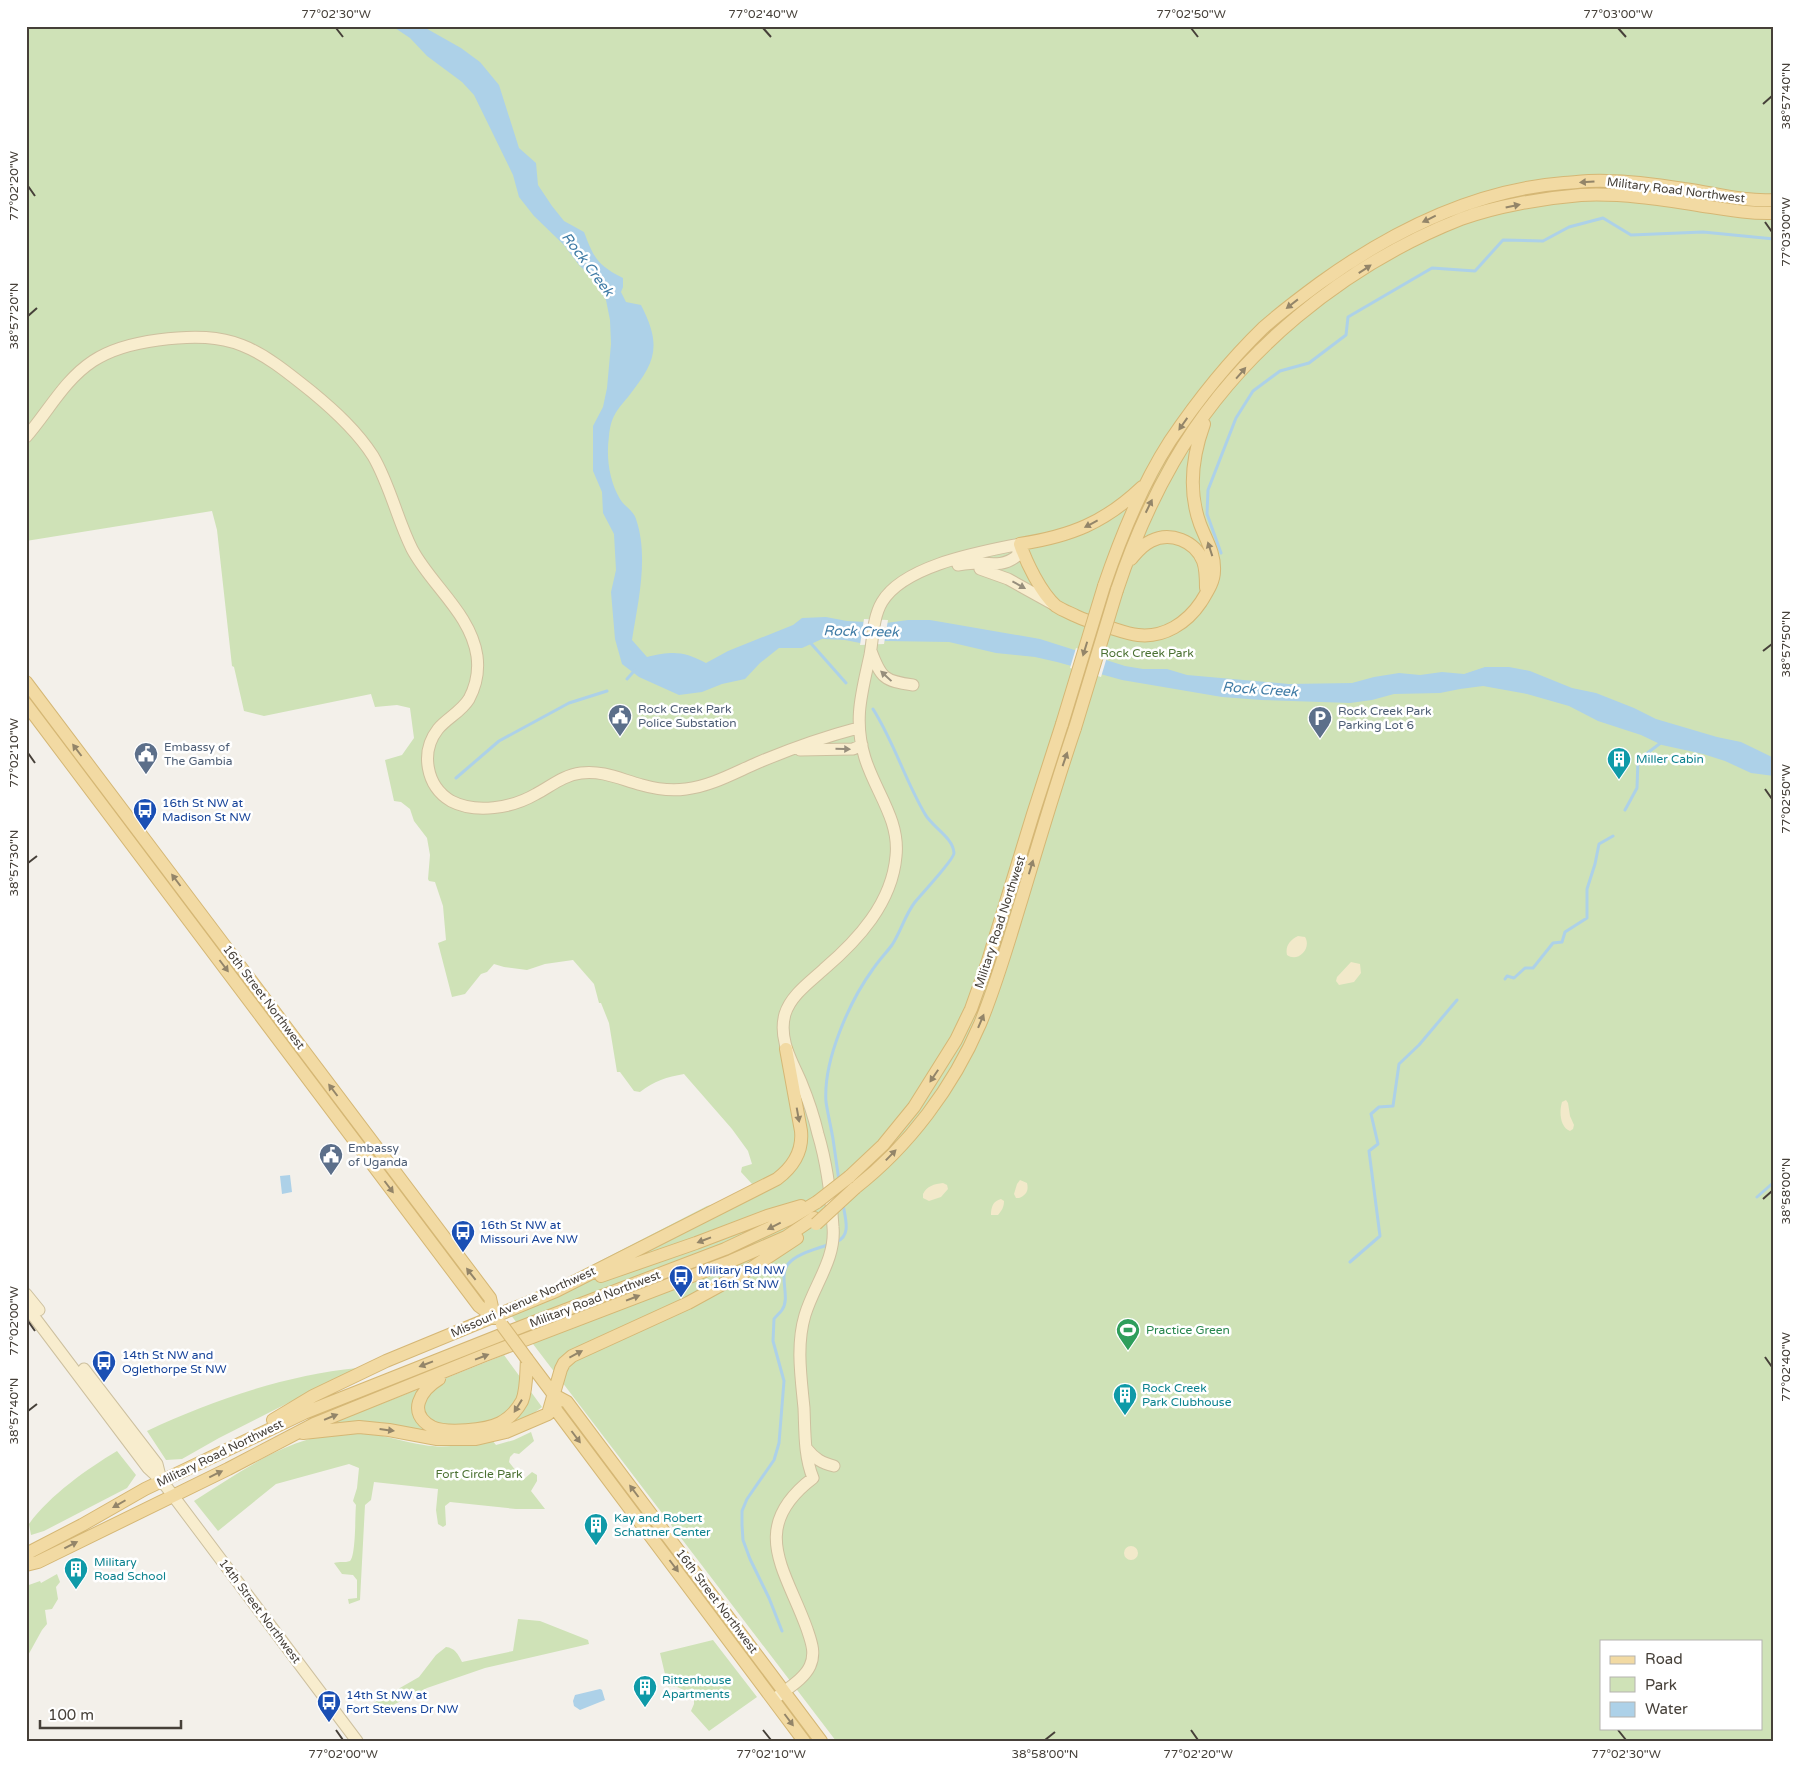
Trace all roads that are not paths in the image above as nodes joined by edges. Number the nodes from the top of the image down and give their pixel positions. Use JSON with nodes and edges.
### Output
{"nodes":[{"id":1,"x":1774,"y":200,"type":"edge"},
{"id":2,"x":1774,"y":213,"type":"edge"},
{"id":3,"x":1210,"y":408,"type":"junction"},
{"id":4,"x":26,"y":437,"type":"edge"},
{"id":5,"x":1154,"y":470,"type":"junction"},
{"id":6,"x":1020,"y":544,"type":"junction"},
{"id":7,"x":958,"y":565,"type":"junction"},
{"id":8,"x":939,"y":566,"type":"junction"},
{"id":9,"x":1124,"y":567,"type":"junction"},
{"id":10,"x":1205,"y":595,"type":"junction"},
{"id":11,"x":1057,"y":606,"type":"junction"},
{"id":12,"x":871,"y":651,"type":"junction"},
{"id":13,"x":26,"y":682,"type":"edge"},
{"id":14,"x":913,"y":685,"type":"dead end"},
{"id":15,"x":26,"y":704,"type":"edge"},
{"id":16,"x":858,"y":728,"type":"junction"},
{"id":17,"x":862,"y":745,"type":"junction"},
{"id":18,"x":788,"y":751,"type":"junction"},
{"id":19,"x":786,"y":1049,"type":"junction"},
{"id":20,"x":852,"y":1183,"type":"junction"},
{"id":21,"x":816,"y":1202,"type":"junction"},
{"id":22,"x":815,"y":1221,"type":"junction"},
{"id":23,"x":556,"y":1291,"type":"junction"},
{"id":24,"x":26,"y":1294,"type":"edge"},
{"id":25,"x":26,"y":1306,"type":"edge"},
{"id":26,"x":498,"y":1321,"type":"junction"},
{"id":27,"x":527,"y":1359,"type":"junction"},
{"id":28,"x":459,"y":1366,"type":"junction"},
{"id":29,"x":554,"y":1395,"type":"junction"},
{"id":30,"x":287,"y":1438,"type":"junction"},
{"id":31,"x":807,"y":1449,"type":"junction"},
{"id":32,"x":218,"y":1454,"type":"junction"},
{"id":33,"x":834,"y":1466,"type":"dead end"},
{"id":34,"x":162,"y":1481,"type":"junction"},
{"id":35,"x":173,"y":1496,"type":"junction"},
{"id":36,"x":26,"y":1554,"type":"edge"},
{"id":37,"x":26,"y":1565,"type":"edge"},
{"id":38,"x":784,"y":1691,"type":"junction"},
{"id":39,"x":773,"y":1700,"type":"junction"},
{"id":40,"x":357,"y":1741,"type":"edge"},
{"id":41,"x":804,"y":1741,"type":"edge"},
{"id":42,"x":821,"y":1741,"type":"edge"}],
"edges":[{"from":1,"to":5,"type":"main road","name":"Military Road Northwest","one_way":true},
{"from":3,"to":2,"type":"main road","name":"Military Road Northwest","one_way":true},
{"from":9,"to":3,"type":"main road","name":"Military Road Northwest","one_way":true},
{"from":10,"to":3,"type":"main road","one_way":true},
{"from":4,"to":18,"type":"street"},
{"from":5,"to":6,"type":"main road","one_way":true},
{"from":5,"to":20,"type":"main road","name":"Military Road Northwest","one_way":true,"bridge":true},
{"from":6,"to":7,"type":"street"},
{"from":6,"to":8,"type":"street"},
{"from":6,"to":11,"type":"main road"},
{"from":7,"to":8,"type":"street"},
{"from":7,"to":11,"type":"street","one_way":true},
{"from":8,"to":12,"type":"street"},
{"from":9,"to":10,"type":"main road"},
{"from":20,"to":9,"type":"main road","name":"Military Road Northwest","one_way":true,"bridge":true},
{"from":10,"to":11,"type":"main road"},
{"from":14,"to":12,"type":"street","one_way":true},
{"from":12,"to":16,"type":"street"},
{"from":26,"to":13,"type":"main road","name":"16th Street Northwest","one_way":true},
{"from":15,"to":26,"type":"main road","name":"16th Street Northwest","one_way":true},
{"from":16,"to":17,"type":"street"},
{"from":16,"to":18,"type":"street"},
{"from":18,"to":17,"type":"street","one_way":true},
{"from":17,"to":19,"type":"street"},
{"from":19,"to":23,"type":"main road","name":"Missouri Avenue Northwest","one_way":true},
{"from":19,"to":31,"type":"street"},
{"from":20,"to":21,"type":"main road","name":"Military Road Northwest","bridge":true},
{"from":20,"to":22,"type":"main road","bridge":true},
{"from":21,"to":23,"type":"main road","one_way":true},
{"from":21,"to":32,"type":"main road","name":"Military Road Northwest","one_way":true},
{"from":28,"to":22,"type":"main road","name":"Military Road Northwest","one_way":true},
{"from":29,"to":22,"type":"main road","one_way":true},
{"from":23,"to":26,"type":"main road","name":"Missouri Avenue Northwest"},
{"from":24,"to":34,"type":"street","name":"14th Street Northwest"},
{"from":25,"to":34,"type":"street","name":"14th Street Northwest"},
{"from":26,"to":27,"type":"main road","name":"16th Street Northwest","bridge":true},
{"from":26,"to":32,"type":"main road","name":"Missouri Avenue Northwest"},
{"from":27,"to":28,"type":"main road","one_way":true},
{"from":27,"to":29,"type":"main road","name":"16th Street Northwest"},
{"from":30,"to":28,"type":"main road","name":"Military Road Northwest","one_way":true},
{"from":30,"to":29,"type":"main road","one_way":true},
{"from":38,"to":29,"type":"main road","name":"16th Street Northwest","one_way":true},
{"from":29,"to":39,"type":"main road","name":"16th Street Northwest","one_way":true},
{"from":35,"to":30,"type":"main road","name":"Military Road Northwest","one_way":true},
{"from":31,"to":33,"type":"street"},
{"from":31,"to":38,"type":"street"},
{"from":32,"to":34,"type":"main road","name":"Military Road Northwest"},
{"from":34,"to":35,"type":"street","name":"14th Street Northwest"},
{"from":34,"to":36,"type":"main road","name":"Military Road Northwest","one_way":true},
{"from":37,"to":35,"type":"main road","name":"Military Road Northwest","one_way":true},
{"from":35,"to":40,"type":"street","name":"14th Street Northwest"},
{"from":38,"to":39,"type":"street"},
{"from":38,"to":42,"type":"main road","name":"16th Street Northwest"},
{"from":39,"to":41,"type":"main road","name":"16th Street Northwest","one_way":true}]}
